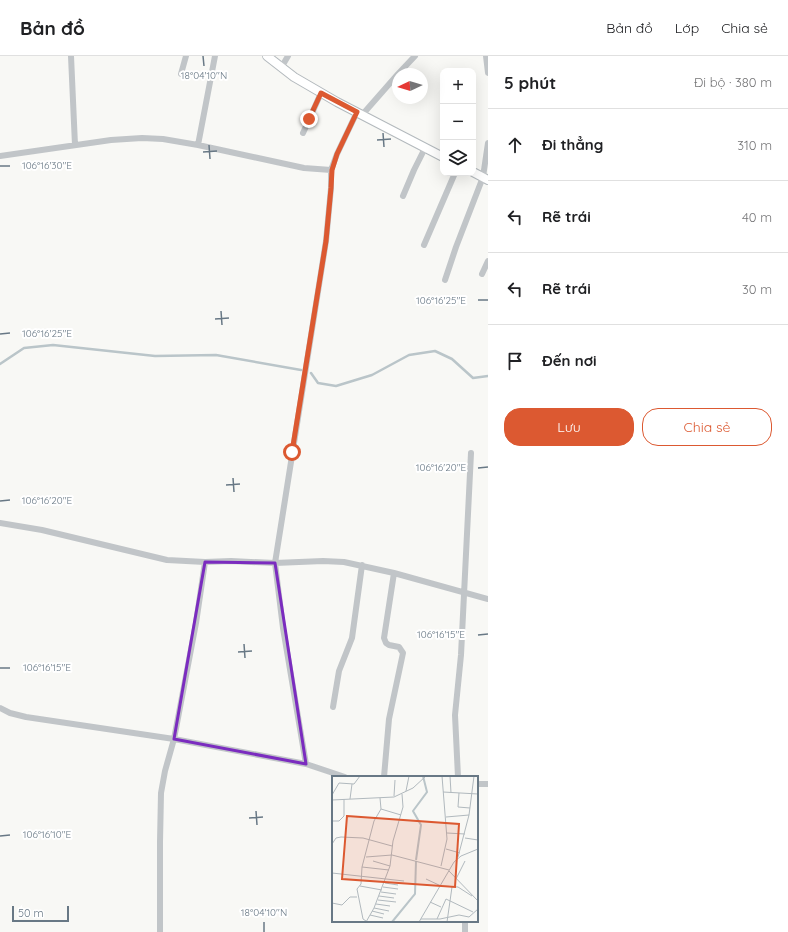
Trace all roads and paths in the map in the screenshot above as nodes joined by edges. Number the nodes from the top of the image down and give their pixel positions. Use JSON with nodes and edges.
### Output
{"nodes":[{"id":1,"x":71,"y":56,"type":"edge"},
{"id":2,"x":186,"y":56,"type":"edge"},
{"id":3,"x":215,"y":56,"type":"edge"},
{"id":4,"x":267,"y":56,"type":"edge"},
{"id":5,"x":288,"y":56,"type":"edge"},
{"id":6,"x":415,"y":56,"type":"edge"},
{"id":7,"x":486,"y":56,"type":"edge"},
{"id":8,"x":281,"y":68,"type":"junction"},
{"id":9,"x":404,"y":68,"type":"edge"},
{"id":10,"x":488,"y":73,"type":"edge"},
{"id":11,"x":181,"y":74,"type":"dead end"},
{"id":12,"x":392,"y":80,"type":"edge"},
{"id":13,"x":321,"y":93,"type":"junction"},
{"id":14,"x":359,"y":114,"type":"junction"},
{"id":15,"x":303,"y":134,"type":"dead end"},
{"id":16,"x":488,"y":143,"type":"edge"},
{"id":17,"x":75,"y":145,"type":"junction"},
{"id":18,"x":198,"y":145,"type":"junction"},
{"id":19,"x":425,"y":148,"type":"junction"},
{"id":20,"x":0,"y":156,"type":"edge"},
{"id":21,"x":440,"y":156,"type":"edge"},
{"id":22,"x":332,"y":170,"type":"junction"},
{"id":23,"x":476,"y":174,"type":"edge"},
{"id":24,"x":454,"y":176,"type":"edge"},
{"id":25,"x":486,"y":179,"type":"edge"},
{"id":26,"x":403,"y":196,"type":"dead end"},
{"id":27,"x":424,"y":245,"type":"dead end"},
{"id":28,"x":488,"y":261,"type":"edge"},
{"id":29,"x":482,"y":274,"type":"dead end"},
{"id":30,"x":445,"y":280,"type":"dead end"},
{"id":31,"x":471,"y":453,"type":"dead end"},
{"id":32,"x":0,"y":523,"type":"edge"},
{"id":33,"x":205,"y":562,"type":"junction"},
{"id":34,"x":275,"y":563,"type":"junction"},
{"id":35,"x":362,"y":565,"type":"junction"},
{"id":36,"x":394,"y":573,"type":"junction"},
{"id":37,"x":464,"y":593,"type":"junction"},
{"id":38,"x":488,"y":599,"type":"edge"},
{"id":39,"x":333,"y":707,"type":"dead end"},
{"id":40,"x":0,"y":708,"type":"edge"},
{"id":41,"x":174,"y":739,"type":"junction"},
{"id":42,"x":306,"y":764,"type":"junction"},
{"id":43,"x":342,"y":776,"type":"edge"},
{"id":44,"x":384,"y":776,"type":"edge"},
{"id":45,"x":458,"y":776,"type":"edge"},
{"id":46,"x":160,"y":932,"type":"edge"}],
"edges":[{"from":1,"to":17,"type":"street"},
{"from":2,"to":11,"type":"street"},
{"from":3,"to":18,"type":"street"},
{"from":4,"to":8,"type":"main road"},
{"from":5,"to":8,"type":"street"},
{"from":6,"to":9,"type":"street"},
{"from":7,"to":10,"type":"street"},
{"from":8,"to":13,"type":"main road"},
{"from":12,"to":14,"type":"street"},
{"from":13,"to":14,"type":"main road"},
{"from":13,"to":15,"type":"street"},
{"from":14,"to":19,"type":"main road"},
{"from":14,"to":22,"type":"street"},
{"from":16,"to":25,"type":"street"},
{"from":17,"to":18,"type":"street"},
{"from":17,"to":20,"type":"street"},
{"from":18,"to":22,"type":"street"},
{"from":19,"to":21,"type":"main road"},
{"from":19,"to":26,"type":"street"},
{"from":22,"to":34,"type":"street"},
{"from":23,"to":25,"type":"main road"},
{"from":24,"to":27,"type":"street"},
{"from":25,"to":30,"type":"street"},
{"from":28,"to":29,"type":"street"},
{"from":31,"to":37,"type":"street"},
{"from":32,"to":33,"type":"street"},
{"from":33,"to":34,"type":"street"},
{"from":33,"to":41,"type":"street"},
{"from":34,"to":35,"type":"street"},
{"from":34,"to":42,"type":"street"},
{"from":35,"to":36,"type":"street"},
{"from":35,"to":39,"type":"street"},
{"from":36,"to":37,"type":"street"},
{"from":36,"to":44,"type":"street"},
{"from":37,"to":38,"type":"street"},
{"from":37,"to":45,"type":"street"},
{"from":40,"to":41,"type":"street"},
{"from":41,"to":42,"type":"street"},
{"from":41,"to":46,"type":"street"},
{"from":42,"to":43,"type":"street"}]}
